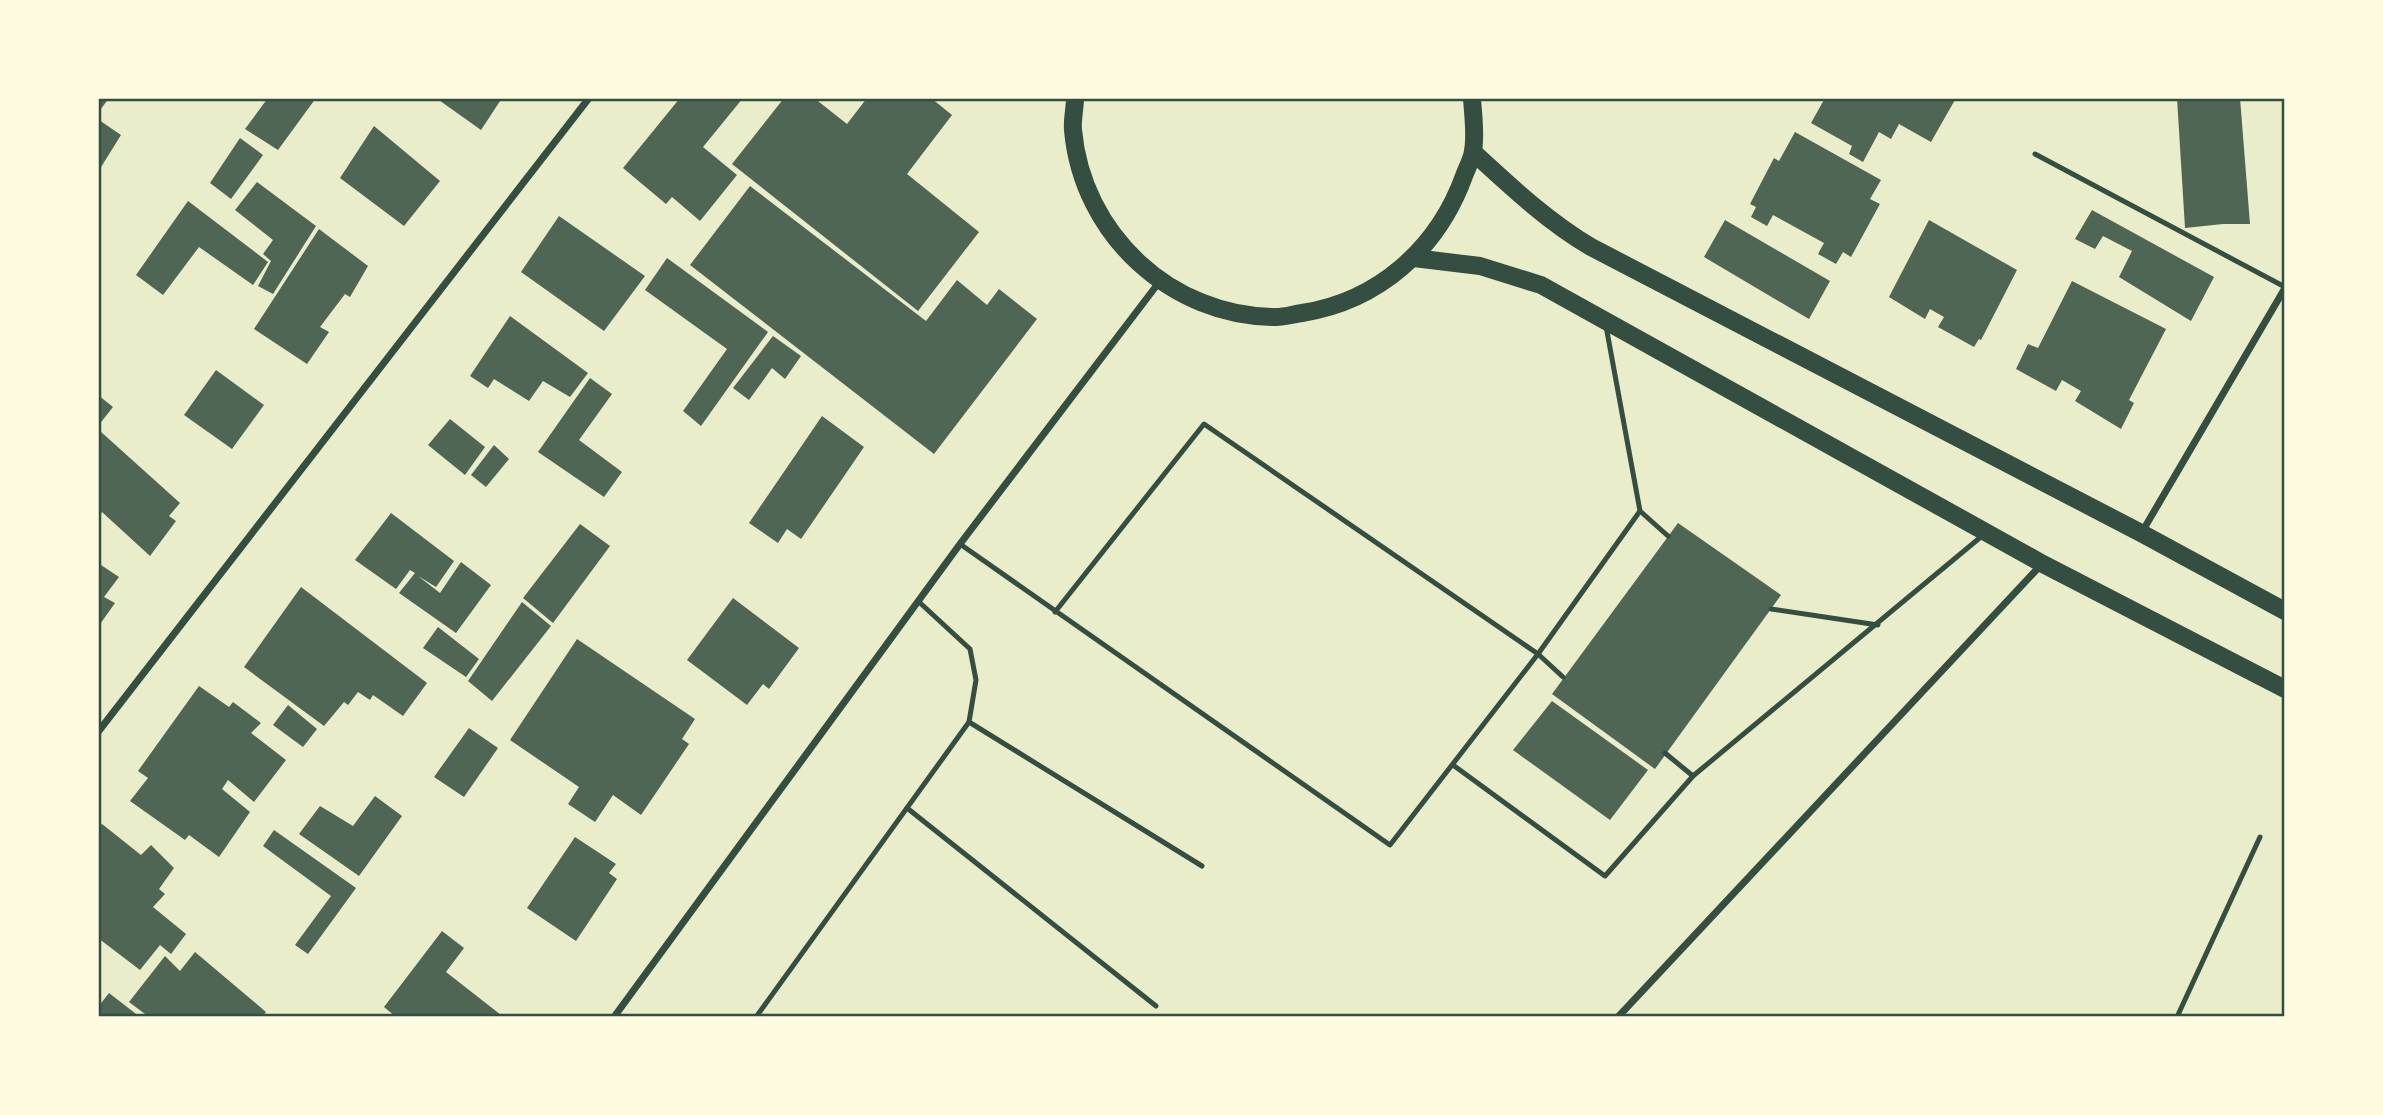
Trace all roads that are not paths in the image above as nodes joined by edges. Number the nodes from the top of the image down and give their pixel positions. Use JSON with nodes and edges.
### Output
{"nodes":[{"id":1,"x":589,"y":98,"type":"edge"},
{"id":2,"x":1075,"y":98,"type":"edge"},
{"id":3,"x":1472,"y":98,"type":"edge"},
{"id":4,"x":1473,"y":152,"type":"junction"},
{"id":5,"x":2035,"y":153,"type":"dead end"},
{"id":6,"x":1414,"y":258,"type":"junction"},
{"id":7,"x":1161,"y":280,"type":"junction"},
{"id":8,"x":2285,"y":288,"type":"edge"},
{"id":9,"x":1604,"y":318,"type":"junction"},
{"id":10,"x":1640,"y":512,"type":"junction"},
{"id":11,"x":1986,"y":533,"type":"junction"},
{"id":12,"x":2141,"y":533,"type":"junction"},
{"id":13,"x":1668,"y":536,"type":"dead end"},
{"id":14,"x":960,"y":544,"type":"junction"},
{"id":15,"x":2043,"y":564,"type":"junction"},
{"id":16,"x":918,"y":601,"type":"junction"},
{"id":17,"x":1771,"y":609,"type":"dead end"},
{"id":18,"x":1055,"y":611,"type":"junction"},
{"id":19,"x":2285,"y":611,"type":"edge"},
{"id":20,"x":1878,"y":625,"type":"junction"},
{"id":21,"x":1538,"y":654,"type":"junction"},
{"id":22,"x":1563,"y":677,"type":"dead end"},
{"id":23,"x":2285,"y":689,"type":"edge"},
{"id":24,"x":969,"y":722,"type":"junction"},
{"id":25,"x":98,"y":732,"type":"edge"},
{"id":26,"x":1665,"y":753,"type":"dead end"},
{"id":27,"x":1453,"y":765,"type":"junction"},
{"id":28,"x":1693,"y":776,"type":"junction"},
{"id":29,"x":907,"y":808,"type":"junction"},
{"id":30,"x":2260,"y":837,"type":"dead end"},
{"id":31,"x":1202,"y":866,"type":"dead end"},
{"id":32,"x":1156,"y":1006,"type":"dead end"},
{"id":33,"x":614,"y":1017,"type":"edge"},
{"id":34,"x":756,"y":1017,"type":"edge"},
{"id":35,"x":1618,"y":1017,"type":"edge"},
{"id":36,"x":2177,"y":1017,"type":"edge"}],
"edges":[{"from":1,"to":25,"type":"street"},
{"from":2,"to":7,"type":"main road"},
{"from":3,"to":4,"type":"main road"},
{"from":4,"to":6,"type":"main road"},
{"from":4,"to":12,"type":"main road"},
{"from":5,"to":8,"type":"lane"},
{"from":6,"to":7,"type":"main road"},
{"from":6,"to":9,"type":"main road"},
{"from":7,"to":14,"type":"street"},
{"from":8,"to":12,"type":"street"},
{"from":9,"to":10,"type":"lane"},
{"from":9,"to":11,"type":"main road"},
{"from":10,"to":13,"type":"lane"},
{"from":10,"to":21,"type":"lane"},
{"from":11,"to":15,"type":"main road"},
{"from":11,"to":20,"type":"lane"},
{"from":12,"to":19,"type":"main road"},
{"from":14,"to":16,"type":"street"},
{"from":14,"to":18,"type":"lane"},
{"from":15,"to":23,"type":"main road"},
{"from":15,"to":35,"type":"street"},
{"from":16,"to":24,"type":"lane"},
{"from":16,"to":33,"type":"street"},
{"from":17,"to":20,"type":"lane"},
{"from":18,"to":21,"type":"lane"},
{"from":18,"to":27,"type":"lane"},
{"from":20,"to":28,"type":"lane"},
{"from":21,"to":22,"type":"lane"},
{"from":21,"to":27,"type":"lane"},
{"from":24,"to":29,"type":"lane"},
{"from":24,"to":31,"type":"lane"},
{"from":26,"to":28,"type":"lane"},
{"from":27,"to":28,"type":"lane"},
{"from":29,"to":32,"type":"lane"},
{"from":29,"to":34,"type":"lane"},
{"from":30,"to":36,"type":"lane"}]}
